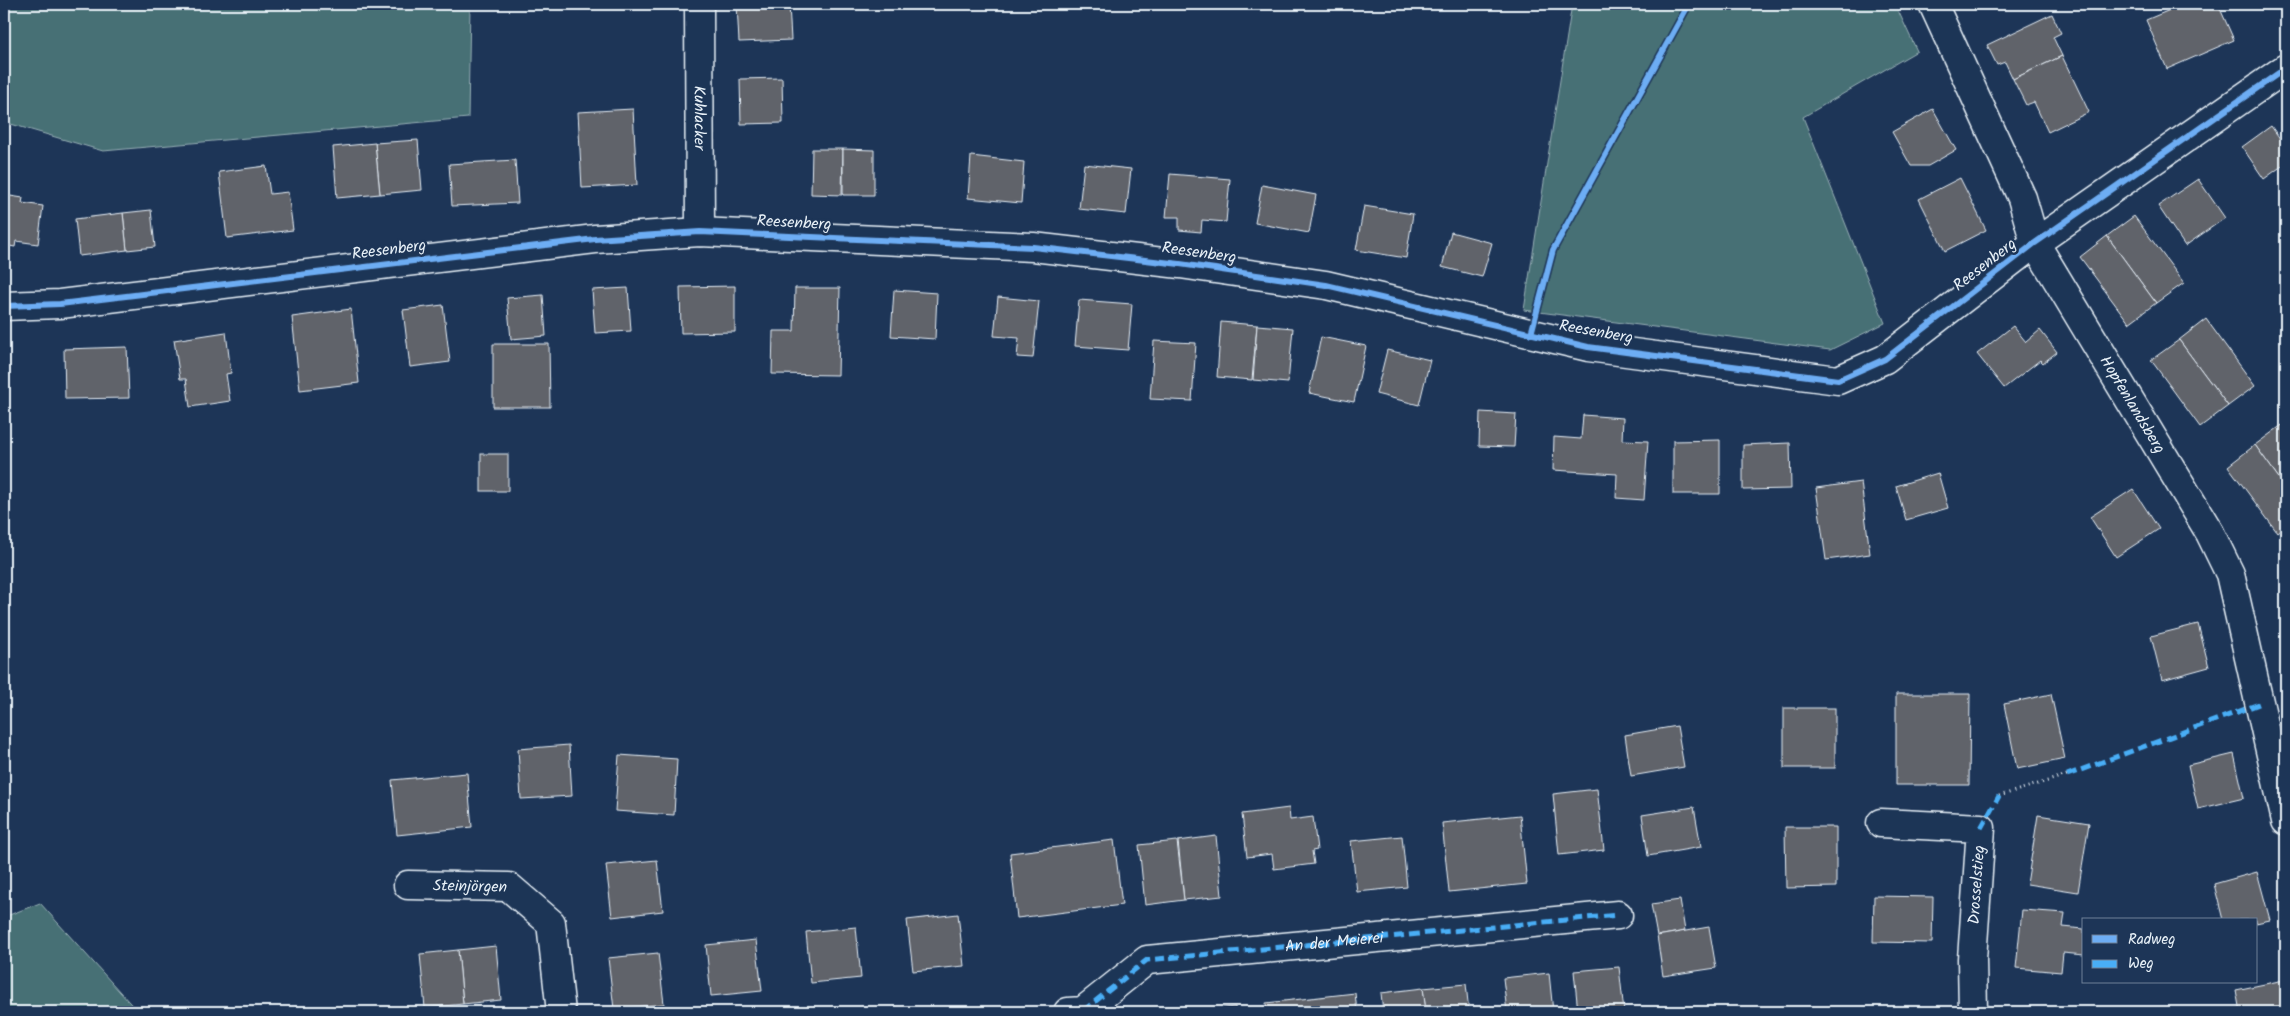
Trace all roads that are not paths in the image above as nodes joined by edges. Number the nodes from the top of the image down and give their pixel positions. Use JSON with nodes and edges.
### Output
{"nodes":[{"id":1,"x":699,"y":4,"type":"edge"},
{"id":2,"x":1933,"y":4,"type":"edge"},
{"id":3,"x":2286,"y":68,"type":"edge"},
{"id":4,"x":700,"y":232,"type":"junction"},
{"id":5,"x":2035,"y":243,"type":"junction"},
{"id":6,"x":4,"y":306,"type":"edge"},
{"id":7,"x":2286,"y":821,"type":"edge"},
{"id":8,"x":1881,"y":823,"type":"dead end"},
{"id":9,"x":408,"y":885,"type":"dead end"},
{"id":10,"x":1618,"y":915,"type":"dead end"},
{"id":11,"x":561,"y":1012,"type":"edge"},
{"id":12,"x":1068,"y":1012,"type":"edge"},
{"id":13,"x":1973,"y":1012,"type":"edge"}],
"edges":[{"from":1,"to":4,"type":"street","name":"Kuhlacker"},
{"from":2,"to":5,"type":"street","name":"Hopfenlandsberg"},
{"from":3,"to":5,"type":"street","name":"Reesenberg"},
{"from":4,"to":5,"type":"street","name":"Reesenberg"},
{"from":4,"to":6,"type":"street","name":"Reesenberg"},
{"from":5,"to":7,"type":"street","name":"Hopfenlandsberg"},
{"from":8,"to":13,"type":"street","name":"Drosselstieg"},
{"from":9,"to":11,"type":"street","name":"Steinjörgen"},
{"from":10,"to":12,"type":"street","name":"An der Meierei"}]}
